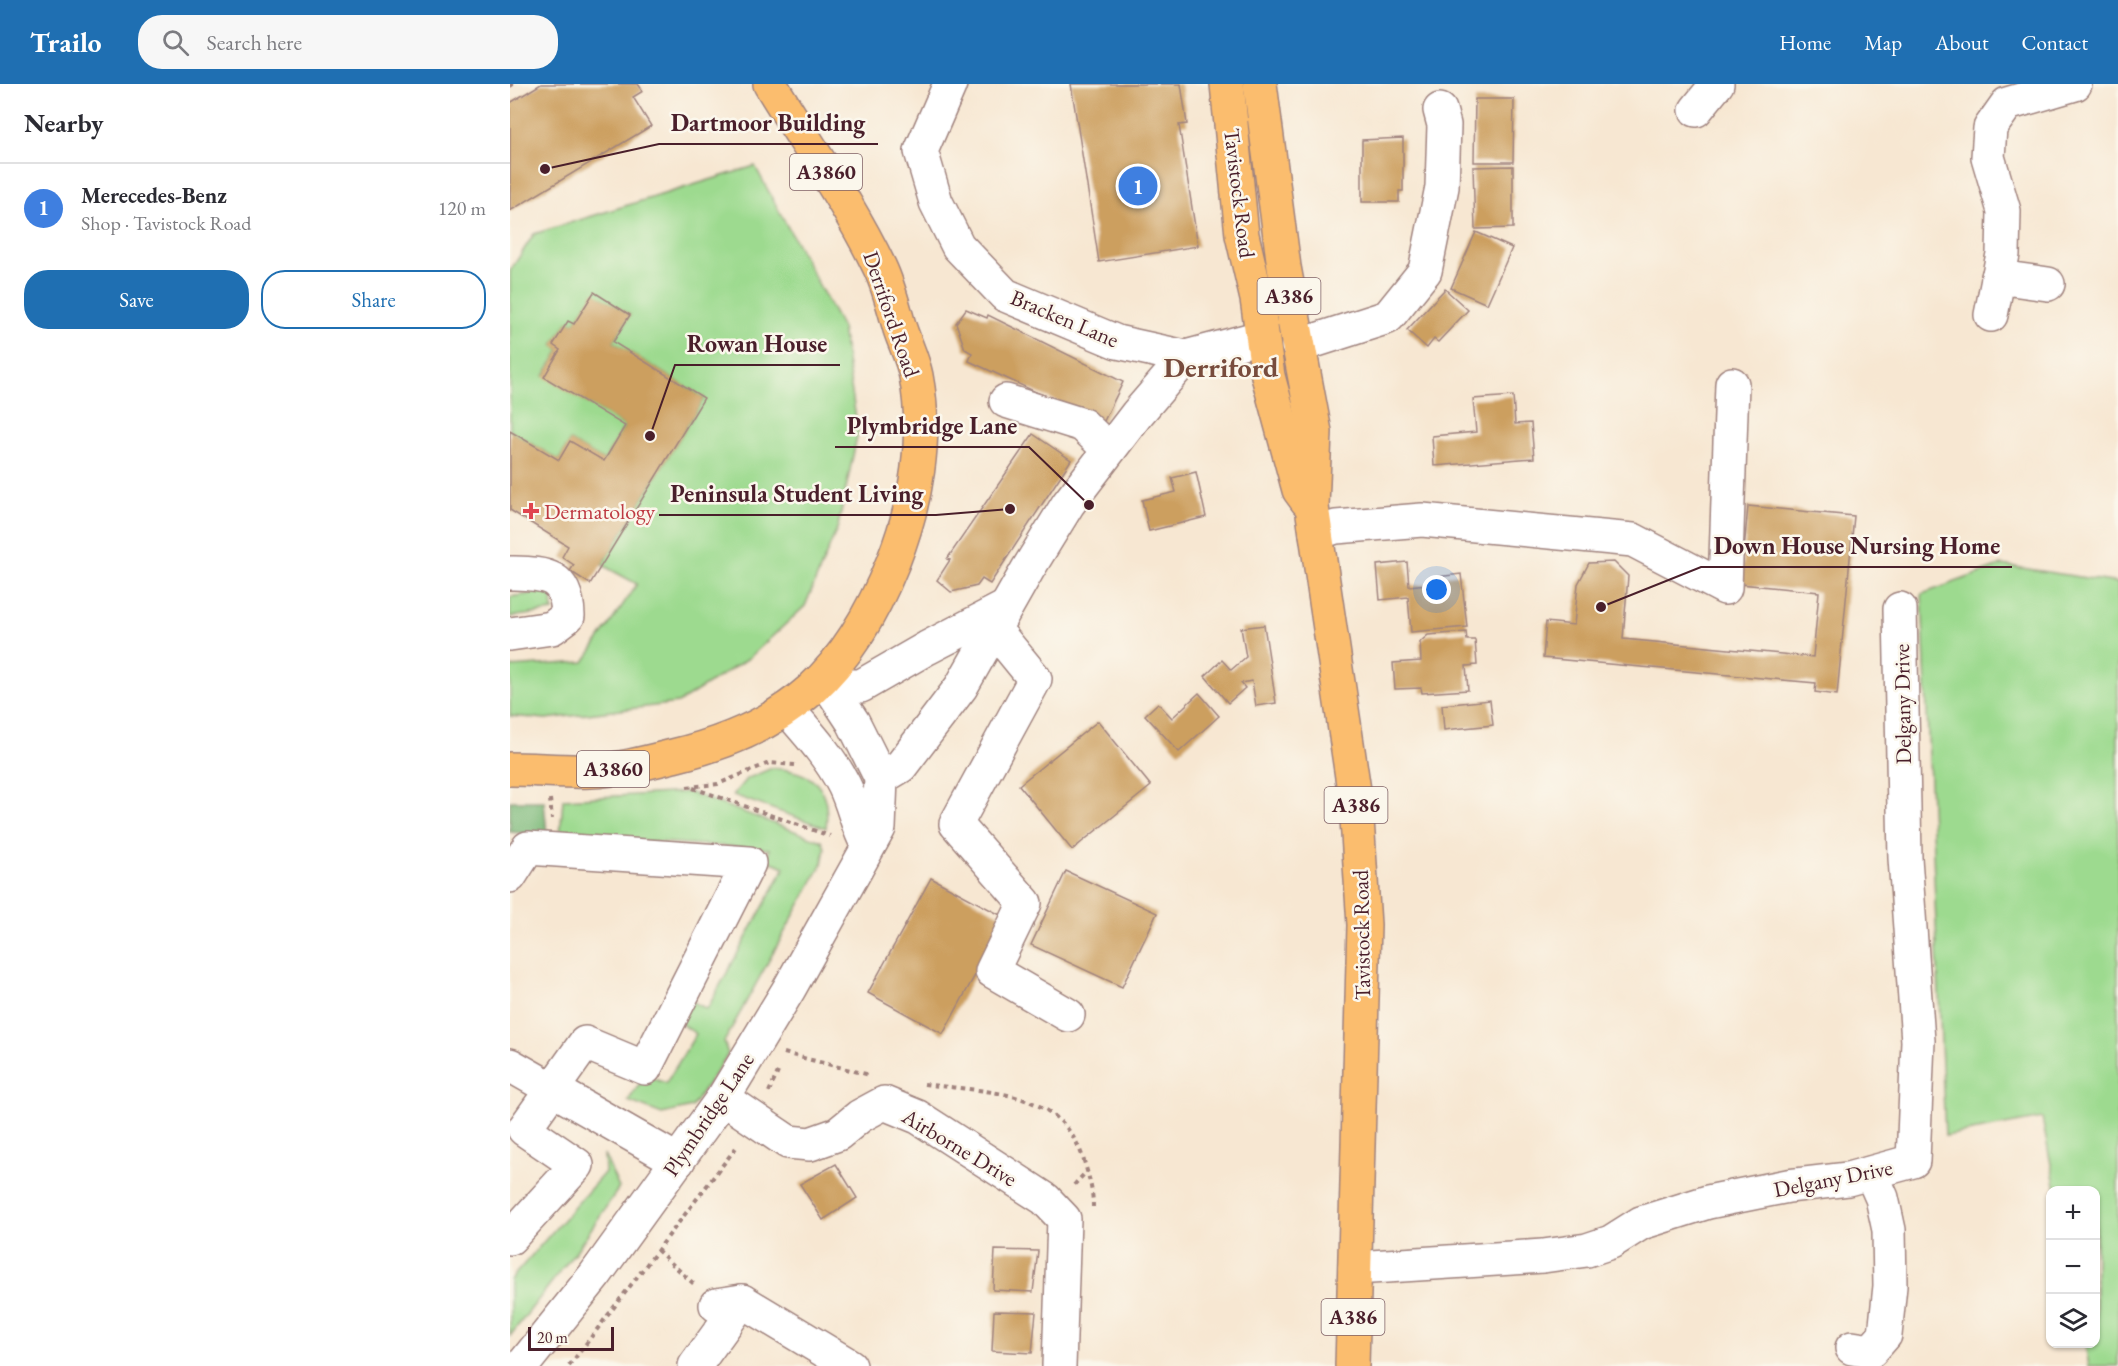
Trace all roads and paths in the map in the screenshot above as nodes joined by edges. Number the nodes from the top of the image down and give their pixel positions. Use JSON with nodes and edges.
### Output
{"nodes":[{"id":1,"x":770,"y":84,"type":"edge"},
{"id":2,"x":950,"y":84,"type":"edge"},
{"id":3,"x":1227,"y":84,"type":"edge"},
{"id":4,"x":1260,"y":84,"type":"edge"},
{"id":5,"x":1717,"y":84,"type":"edge"},
{"id":6,"x":2075,"y":84,"type":"edge"},
{"id":7,"x":1440,"y":110,"type":"dead end"},
{"id":8,"x":1696,"y":110,"type":"dead end"},
{"id":9,"x":1998,"y":276,"type":"junction"},
{"id":10,"x":2048,"y":284,"type":"dead end"},
{"id":11,"x":1991,"y":315,"type":"dead end"},
{"id":12,"x":1261,"y":337,"type":"junction"},
{"id":13,"x":1298,"y":346,"type":"junction"},
{"id":14,"x":1186,"y":357,"type":"junction"},
{"id":15,"x":1732,"y":384,"type":"dead end"},
{"id":16,"x":1006,"y":401,"type":"dead end"},
{"id":17,"x":1109,"y":450,"type":"junction"},
{"id":18,"x":1314,"y":520,"type":"junction"},
{"id":19,"x":510,"y":573,"type":"edge"},
{"id":20,"x":1900,"y":609,"type":"dead end"},
{"id":21,"x":1001,"y":619,"type":"junction"},
{"id":22,"x":510,"y":634,"type":"edge"},
{"id":23,"x":825,"y":678,"type":"junction"},
{"id":24,"x":788,"y":710,"type":"junction"},
{"id":25,"x":510,"y":769,"type":"edge"},
{"id":26,"x":548,"y":770,"type":"junction"},
{"id":27,"x":881,"y":778,"type":"junction"},
{"id":28,"x":690,"y":786,"type":"dead end"},
{"id":29,"x":834,"y":837,"type":"dead end"},
{"id":30,"x":868,"y":846,"type":"junction"},
{"id":31,"x":554,"y":849,"type":"junction"},
{"id":32,"x":510,"y":876,"type":"edge"},
{"id":33,"x":1068,"y":1015,"type":"dead end"},
{"id":34,"x":785,"y":1053,"type":"dead end"},
{"id":35,"x":510,"y":1065,"type":"edge"},
{"id":36,"x":553,"y":1089,"type":"junction"},
{"id":37,"x":723,"y":1098,"type":"junction"},
{"id":38,"x":756,"y":1122,"type":"junction"},
{"id":39,"x":678,"y":1161,"type":"junction"},
{"id":40,"x":1871,"y":1173,"type":"junction"},
{"id":41,"x":510,"y":1238,"type":"edge"},
{"id":42,"x":657,"y":1250,"type":"junction"},
{"id":43,"x":1355,"y":1268,"type":"junction"},
{"id":44,"x":729,"y":1303,"type":"junction"},
{"id":45,"x":1852,"y":1348,"type":"dead end"},
{"id":46,"x":843,"y":1364,"type":"edge"},
{"id":47,"x":522,"y":1366,"type":"edge"},
{"id":48,"x":569,"y":1366,"type":"edge"},
{"id":49,"x":695,"y":1366,"type":"edge"},
{"id":50,"x":1059,"y":1366,"type":"edge"},
{"id":51,"x":1352,"y":1366,"type":"edge"}],
"edges":[{"from":1,"to":23,"type":"main road","name":"Derriford Road","number":"A3860"},
{"from":2,"to":14,"type":"street","name":"Bracken Lane"},
{"from":3,"to":12,"type":"main road","name":"Tavistock Road","number":"A386"},
{"from":4,"to":13,"type":"main road","name":"Tavistock Road","number":"A386"},
{"from":5,"to":8,"type":"street"},
{"from":6,"to":9,"type":"street"},
{"from":7,"to":13,"type":"street"},
{"from":9,"to":10,"type":"street"},
{"from":9,"to":11,"type":"street"},
{"from":12,"to":14,"type":"street"},
{"from":12,"to":18,"type":"main road","name":"Tavistock Road","number":"A386"},
{"from":13,"to":18,"type":"main road","name":"Tavistock Road","number":"A386"},
{"from":14,"to":17,"type":"street"},
{"from":15,"to":18,"type":"street"},
{"from":16,"to":17,"type":"street"},
{"from":17,"to":21,"type":"street"},
{"from":18,"to":43,"type":"main road","name":"Tavistock Road","number":"A386"},
{"from":19,"to":22,"type":"street"},
{"from":20,"to":40,"type":"street","name":"Delgany Drive"},
{"from":21,"to":23,"type":"street"},
{"from":21,"to":27,"type":"street"},
{"from":21,"to":33,"type":"street"},
{"from":23,"to":24,"type":"main road","name":"Derriford Road","number":"A3860"},
{"from":23,"to":27,"type":"street","name":"Plymbridge Lane"},
{"from":24,"to":26,"type":"main road","name":"Derriford Road","number":"A3860"},
{"from":24,"to":30,"type":"street"},
{"from":25,"to":26,"type":"main road","name":"Derriford Road","number":"A3860"},
{"from":26,"to":31,"type":"path"},
{"from":27,"to":30,"type":"street","name":"Plymbridge Lane"},
{"from":28,"to":29,"type":"path"},
{"from":30,"to":37,"type":"street","name":"Plymbridge Lane"},
{"from":31,"to":32,"type":"street"},
{"from":31,"to":36,"type":"street"},
{"from":34,"to":38,"type":"path","name":"Plymbridge Lane"},
{"from":35,"to":36,"type":"street"},
{"from":36,"to":39,"type":"street"},
{"from":36,"to":41,"type":"street"},
{"from":37,"to":38,"type":"street","name":"Airborne Drive"},
{"from":37,"to":39,"type":"street","name":"Plymbridge Lane"},
{"from":38,"to":42,"type":"path","name":"Plymbridge Lane"},
{"from":38,"to":50,"type":"street","name":"Airborne Drive"},
{"from":39,"to":47,"type":"street","name":"Plymbridge Lane"},
{"from":40,"to":43,"type":"street","name":"Delgany Drive"},
{"from":40,"to":45,"type":"street"},
{"from":42,"to":44,"type":"path"},
{"from":42,"to":48,"type":"path","name":"Plymbridge Lane"},
{"from":43,"to":51,"type":"main road","name":"Tavistock Road","number":"A386"},
{"from":44,"to":46,"type":"street"},
{"from":44,"to":49,"type":"street"}]}
